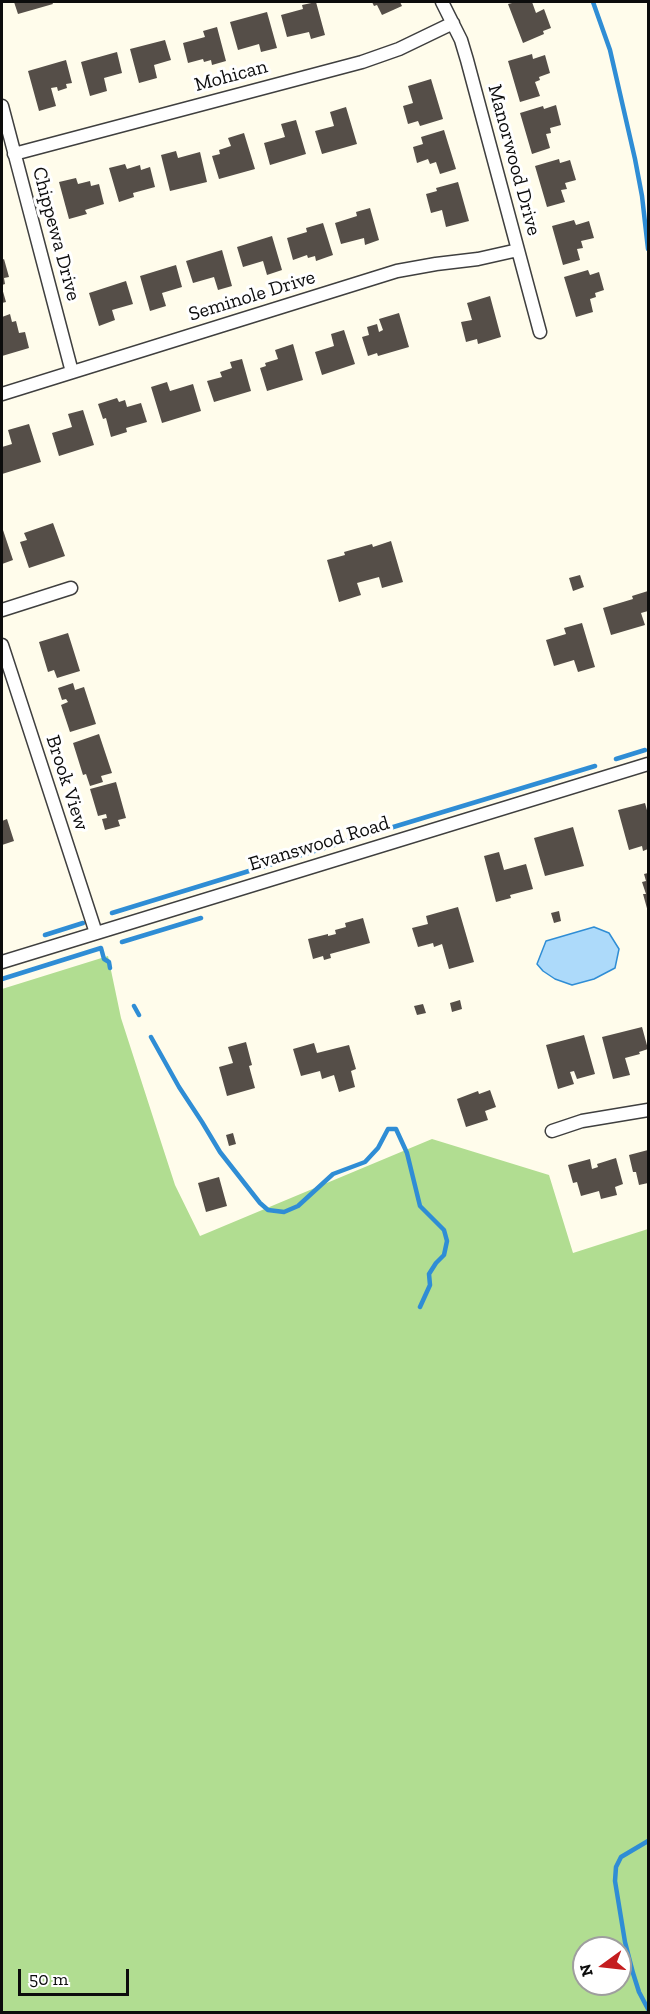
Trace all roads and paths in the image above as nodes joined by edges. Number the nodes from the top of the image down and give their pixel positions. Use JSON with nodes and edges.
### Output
{"nodes":[{"id":1,"x":442,"y":2,"type":"edge"},
{"id":2,"x":453,"y":23,"type":"junction"},
{"id":3,"x":2,"y":106,"type":"edge"},
{"id":4,"x":14,"y":154,"type":"junction"},
{"id":5,"x":518,"y":250,"type":"junction"},
{"id":6,"x":540,"y":332,"type":"dead end"},
{"id":7,"x":72,"y":372,"type":"junction"},
{"id":8,"x":2,"y":394,"type":"edge"},
{"id":9,"x":71,"y":588,"type":"dead end"},
{"id":10,"x":2,"y":610,"type":"edge"},
{"id":11,"x":2,"y":645,"type":"edge"},
{"id":12,"x":648,"y":764,"type":"edge"},
{"id":13,"x":96,"y":933,"type":"junction"},
{"id":14,"x":2,"y":962,"type":"edge"},
{"id":15,"x":648,"y":1110,"type":"edge"},
{"id":16,"x":552,"y":1131,"type":"dead end"}],
"edges":[{"from":1,"to":2,"type":"street","name":"Manorwood Drive"},
{"from":2,"to":4,"type":"street","name":"Mohican"},
{"from":2,"to":5,"type":"street","name":"Manorwood Drive"},
{"from":3,"to":4,"type":"street","name":"Chippewa Drive"},
{"from":4,"to":7,"type":"street","name":"Chippewa Drive"},
{"from":5,"to":6,"type":"street","name":"Manorwood Drive"},
{"from":5,"to":7,"type":"street","name":"Seminole Drive"},
{"from":7,"to":8,"type":"street","name":"Seminole Drive"},
{"from":9,"to":10,"type":"street"},
{"from":11,"to":13,"type":"street","name":"Brook View"},
{"from":12,"to":13,"type":"street","name":"Evanswood Road"},
{"from":13,"to":14,"type":"street","name":"Evanswood Road"},
{"from":15,"to":16,"type":"street"}]}
